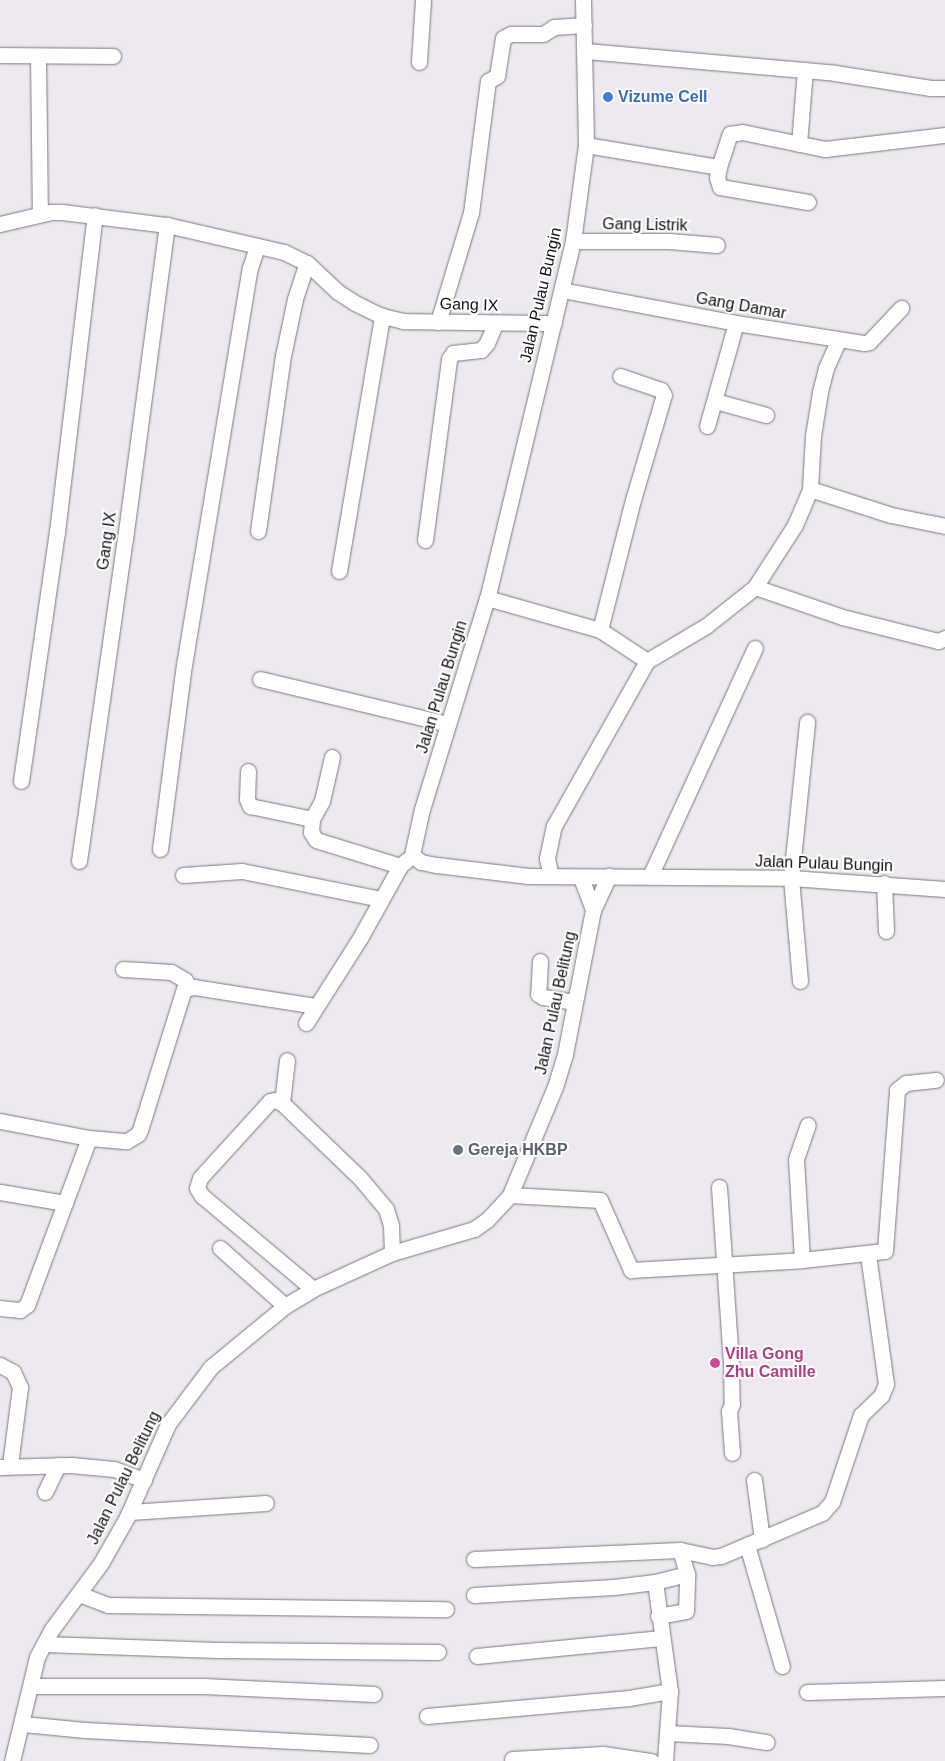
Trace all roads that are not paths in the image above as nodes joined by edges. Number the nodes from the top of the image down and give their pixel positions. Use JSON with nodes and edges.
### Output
{"nodes":[{"id":1,"x":423,"y":0,"type":"edge"},
{"id":2,"x":583,"y":0,"type":"edge"},
{"id":3,"x":584,"y":25,"type":"junction"},
{"id":4,"x":586,"y":51,"type":"junction"},
{"id":5,"x":0,"y":55,"type":"edge"},
{"id":6,"x":38,"y":56,"type":"junction"},
{"id":7,"x":113,"y":56,"type":"dead end"},
{"id":8,"x":419,"y":62,"type":"dead end"},
{"id":9,"x":805,"y":70,"type":"junction"},
{"id":10,"x":945,"y":88,"type":"edge"},
{"id":11,"x":945,"y":135,"type":"edge"},
{"id":12,"x":799,"y":144,"type":"junction"},
{"id":13,"x":586,"y":145,"type":"junction"},
{"id":14,"x":719,"y":166,"type":"junction"},
{"id":15,"x":808,"y":202,"type":"dead end"},
{"id":16,"x":40,"y":214,"type":"junction"},
{"id":17,"x":95,"y":215,"type":"junction"},
{"id":18,"x":0,"y":224,"type":"edge"},
{"id":19,"x":167,"y":225,"type":"junction"},
{"id":20,"x":573,"y":241,"type":"junction"},
{"id":21,"x":717,"y":245,"type":"dead end"},
{"id":22,"x":257,"y":246,"type":"junction"},
{"id":23,"x":307,"y":263,"type":"junction"},
{"id":24,"x":562,"y":290,"type":"junction"},
{"id":25,"x":900,"y":308,"type":"dead end"},
{"id":26,"x":382,"y":316,"type":"junction"},
{"id":27,"x":438,"y":322,"type":"junction"},
{"id":28,"x":554,"y":323,"type":"junction"},
{"id":29,"x":736,"y":323,"type":"junction"},
{"id":30,"x":494,"y":324,"type":"junction"},
{"id":31,"x":838,"y":341,"type":"junction"},
{"id":32,"x":620,"y":376,"type":"dead end"},
{"id":33,"x":715,"y":401,"type":"junction"},
{"id":34,"x":766,"y":414,"type":"dead end"},
{"id":35,"x":707,"y":426,"type":"dead end"},
{"id":36,"x":810,"y":490,"type":"junction"},
{"id":37,"x":945,"y":526,"type":"edge"},
{"id":38,"x":258,"y":531,"type":"dead end"},
{"id":39,"x":425,"y":540,"type":"dead end"},
{"id":40,"x":339,"y":571,"type":"dead end"},
{"id":41,"x":755,"y":587,"type":"junction"},
{"id":42,"x":487,"y":598,"type":"junction"},
{"id":43,"x":600,"y":630,"type":"junction"},
{"id":44,"x":945,"y":638,"type":"edge"},
{"id":45,"x":755,"y":648,"type":"dead end"},
{"id":46,"x":647,"y":661,"type":"junction"},
{"id":47,"x":260,"y":679,"type":"dead end"},
{"id":48,"x":807,"y":722,"type":"dead end"},
{"id":49,"x":448,"y":724,"type":"junction"},
{"id":50,"x":332,"y":757,"type":"dead end"},
{"id":51,"x":248,"y":771,"type":"dead end"},
{"id":52,"x":21,"y":781,"type":"dead end"},
{"id":53,"x":312,"y":819,"type":"junction"},
{"id":54,"x":160,"y":849,"type":"dead end"},
{"id":55,"x":412,"y":856,"type":"junction"},
{"id":56,"x":79,"y":861,"type":"dead end"},
{"id":57,"x":400,"y":866,"type":"junction"},
{"id":58,"x":183,"y":876,"type":"dead end"},
{"id":59,"x":548,"y":876,"type":"junction"},
{"id":60,"x":608,"y":876,"type":"junction"},
{"id":61,"x":650,"y":876,"type":"junction"},
{"id":62,"x":580,"y":878,"type":"junction"},
{"id":63,"x":791,"y":878,"type":"junction"},
{"id":64,"x":884,"y":883,"type":"junction"},
{"id":65,"x":945,"y":889,"type":"edge"},
{"id":66,"x":381,"y":900,"type":"junction"},
{"id":67,"x":593,"y":910,"type":"junction"},
{"id":68,"x":886,"y":931,"type":"dead end"},
{"id":69,"x":540,"y":961,"type":"dead end"},
{"id":70,"x":123,"y":969,"type":"dead end"},
{"id":71,"x":800,"y":981,"type":"dead end"},
{"id":72,"x":189,"y":987,"type":"junction"},
{"id":73,"x":562,"y":1000,"type":"junction"},
{"id":74,"x":316,"y":1006,"type":"junction"},
{"id":75,"x":306,"y":1023,"type":"dead end"},
{"id":76,"x":287,"y":1060,"type":"dead end"},
{"id":77,"x":936,"y":1080,"type":"dead end"},
{"id":78,"x":282,"y":1103,"type":"junction"},
{"id":79,"x":0,"y":1121,"type":"edge"},
{"id":80,"x":808,"y":1125,"type":"dead end"},
{"id":81,"x":89,"y":1138,"type":"junction"},
{"id":82,"x":719,"y":1187,"type":"dead end"},
{"id":83,"x":0,"y":1192,"type":"edge"},
{"id":84,"x":510,"y":1195,"type":"junction"},
{"id":85,"x":65,"y":1203,"type":"junction"},
{"id":86,"x":220,"y":1248,"type":"dead end"},
{"id":87,"x":392,"y":1252,"type":"junction"},
{"id":88,"x":868,"y":1254,"type":"junction"},
{"id":89,"x":802,"y":1260,"type":"junction"},
{"id":90,"x":725,"y":1264,"type":"junction"},
{"id":91,"x":313,"y":1289,"type":"junction"},
{"id":92,"x":285,"y":1306,"type":"junction"},
{"id":93,"x":7,"y":1309,"type":"edge"},
{"id":94,"x":0,"y":1365,"type":"edge"},
{"id":95,"x":732,"y":1453,"type":"dead end"},
{"id":96,"x":58,"y":1465,"type":"junction"},
{"id":97,"x":5,"y":1466,"type":"edge"},
{"id":98,"x":138,"y":1477,"type":"junction"},
{"id":99,"x":754,"y":1480,"type":"dead end"},
{"id":100,"x":45,"y":1492,"type":"dead end"},
{"id":101,"x":266,"y":1503,"type":"dead end"},
{"id":102,"x":130,"y":1512,"type":"junction"},
{"id":103,"x":762,"y":1539,"type":"junction"},
{"id":104,"x":747,"y":1545,"type":"junction"},
{"id":105,"x":680,"y":1550,"type":"junction"},
{"id":106,"x":474,"y":1559,"type":"dead end"},
{"id":107,"x":687,"y":1574,"type":"junction"},
{"id":108,"x":655,"y":1582,"type":"junction"},
{"id":109,"x":79,"y":1594,"type":"junction"},
{"id":110,"x":474,"y":1595,"type":"dead end"},
{"id":111,"x":446,"y":1610,"type":"dead end"},
{"id":112,"x":658,"y":1616,"type":"junction"},
{"id":113,"x":661,"y":1638,"type":"junction"},
{"id":114,"x":44,"y":1644,"type":"junction"},
{"id":115,"x":438,"y":1652,"type":"dead end"},
{"id":116,"x":477,"y":1656,"type":"dead end"},
{"id":117,"x":782,"y":1666,"type":"dead end"},
{"id":118,"x":31,"y":1686,"type":"junction"},
{"id":119,"x":945,"y":1688,"type":"edge"},
{"id":120,"x":670,"y":1691,"type":"junction"},
{"id":121,"x":807,"y":1692,"type":"dead end"},
{"id":122,"x":374,"y":1694,"type":"dead end"},
{"id":123,"x":427,"y":1716,"type":"dead end"},
{"id":124,"x":23,"y":1724,"type":"junction"},
{"id":125,"x":668,"y":1734,"type":"junction"},
{"id":126,"x":767,"y":1742,"type":"dead end"},
{"id":127,"x":370,"y":1745,"type":"dead end"},
{"id":128,"x":512,"y":1759,"type":"dead end"},
{"id":129,"x":12,"y":1761,"type":"edge"},
{"id":130,"x":651,"y":1761,"type":"edge"},
{"id":131,"x":665,"y":1761,"type":"edge"}],
"edges":[{"from":1,"to":8,"type":"street"},
{"from":2,"to":3,"type":"street","name":"Jalan Pulau Bungin"},
{"from":3,"to":4,"type":"street","name":"Jalan Pulau Bungin"},
{"from":3,"to":27,"type":"street"},
{"from":4,"to":9,"type":"street"},
{"from":4,"to":13,"type":"street","name":"Jalan Pulau Bungin"},
{"from":5,"to":6,"type":"street"},
{"from":6,"to":7,"type":"street"},
{"from":6,"to":16,"type":"street"},
{"from":9,"to":10,"type":"street"},
{"from":9,"to":12,"type":"street"},
{"from":11,"to":12,"type":"street"},
{"from":12,"to":14,"type":"street"},
{"from":13,"to":14,"type":"street"},
{"from":13,"to":20,"type":"street","name":"Jalan Pulau Bungin"},
{"from":14,"to":15,"type":"street"},
{"from":16,"to":17,"type":"street","name":"Gang IX"},
{"from":16,"to":18,"type":"street","name":"Gang IX"},
{"from":17,"to":19,"type":"street","name":"Gang IX"},
{"from":17,"to":52,"type":"street"},
{"from":19,"to":22,"type":"street","name":"Gang IX"},
{"from":19,"to":56,"type":"street","name":"Gang IX"},
{"from":20,"to":21,"type":"street","name":"Gang Listrik"},
{"from":20,"to":24,"type":"street","name":"Jalan Pulau Bungin"},
{"from":22,"to":23,"type":"street","name":"Gang IX"},
{"from":22,"to":54,"type":"street"},
{"from":23,"to":26,"type":"street","name":"Gang IX"},
{"from":23,"to":38,"type":"street"},
{"from":24,"to":28,"type":"street","name":"Jalan Pulau Bungin"},
{"from":24,"to":29,"type":"street","name":"Gang Damar"},
{"from":25,"to":31,"type":"street","name":"Gang Damar"},
{"from":26,"to":27,"type":"street","name":"Gang IX"},
{"from":26,"to":40,"type":"street"},
{"from":27,"to":30,"type":"street","name":"Gang IX"},
{"from":28,"to":30,"type":"street","name":"Gang IX"},
{"from":28,"to":42,"type":"street","name":"Jalan Pulau Bungin"},
{"from":29,"to":31,"type":"street","name":"Gang Damar"},
{"from":29,"to":33,"type":"street"},
{"from":30,"to":39,"type":"street"},
{"from":31,"to":36,"type":"street"},
{"from":32,"to":43,"type":"street"},
{"from":33,"to":34,"type":"street"},
{"from":33,"to":35,"type":"street"},
{"from":36,"to":37,"type":"street"},
{"from":36,"to":41,"type":"street"},
{"from":41,"to":44,"type":"street"},
{"from":41,"to":46,"type":"street"},
{"from":42,"to":43,"type":"street"},
{"from":42,"to":49,"type":"street","name":"Jalan Pulau Bungin"},
{"from":43,"to":46,"type":"street"},
{"from":45,"to":61,"type":"street"},
{"from":46,"to":59,"type":"street"},
{"from":47,"to":49,"type":"street"},
{"from":48,"to":63,"type":"street"},
{"from":49,"to":55,"type":"street","name":"Jalan Pulau Bungin"},
{"from":50,"to":53,"type":"street"},
{"from":51,"to":53,"type":"street"},
{"from":53,"to":57,"type":"street"},
{"from":55,"to":57,"type":"street"},
{"from":55,"to":59,"type":"street","name":"Jalan Pulau Bungin"},
{"from":57,"to":66,"type":"street"},
{"from":58,"to":66,"type":"street"},
{"from":59,"to":62,"type":"street","name":"Jalan Pulau Bungin"},
{"from":60,"to":61,"type":"street","name":"Jalan Pulau Bungin"},
{"from":60,"to":62,"type":"street","name":"Jalan Pulau Bungin"},
{"from":60,"to":67,"type":"street","name":"Jalan Pulau Belitung"},
{"from":61,"to":63,"type":"street","name":"Jalan Pulau Bungin"},
{"from":62,"to":67,"type":"street"},
{"from":63,"to":64,"type":"street","name":"Jalan Pulau Bungin"},
{"from":63,"to":71,"type":"street"},
{"from":64,"to":65,"type":"street","name":"Jalan Pulau Bungin"},
{"from":64,"to":68,"type":"street"},
{"from":66,"to":74,"type":"street"},
{"from":67,"to":73,"type":"street","name":"Jalan Pulau Belitung"},
{"from":69,"to":73,"type":"street"},
{"from":70,"to":72,"type":"street"},
{"from":72,"to":74,"type":"street"},
{"from":72,"to":81,"type":"street"},
{"from":73,"to":84,"type":"street","name":"Jalan Pulau Belitung"},
{"from":74,"to":75,"type":"street"},
{"from":76,"to":78,"type":"street"},
{"from":77,"to":88,"type":"street"},
{"from":78,"to":87,"type":"street"},
{"from":78,"to":91,"type":"street"},
{"from":79,"to":81,"type":"street"},
{"from":80,"to":89,"type":"street"},
{"from":81,"to":85,"type":"street"},
{"from":82,"to":90,"type":"street"},
{"from":83,"to":85,"type":"street"},
{"from":84,"to":87,"type":"street","name":"Jalan Pulau Belitung"},
{"from":84,"to":90,"type":"street"},
{"from":85,"to":93,"type":"street"},
{"from":86,"to":92,"type":"street"},
{"from":87,"to":91,"type":"street","name":"Jalan Pulau Belitung"},
{"from":88,"to":89,"type":"street"},
{"from":88,"to":103,"type":"street"},
{"from":89,"to":90,"type":"street"},
{"from":90,"to":95,"type":"street"},
{"from":91,"to":92,"type":"street","name":"Jalan Pulau Belitung"},
{"from":92,"to":98,"type":"street","name":"Jalan Pulau Belitung"},
{"from":94,"to":97,"type":"street"},
{"from":96,"to":97,"type":"street"},
{"from":96,"to":98,"type":"street"},
{"from":96,"to":100,"type":"street"},
{"from":98,"to":102,"type":"street","name":"Jalan Pulau Belitung"},
{"from":99,"to":103,"type":"street"},
{"from":101,"to":102,"type":"street"},
{"from":102,"to":109,"type":"street","name":"Jalan Pulau Belitung"},
{"from":103,"to":104,"type":"street"},
{"from":104,"to":105,"type":"street"},
{"from":104,"to":117,"type":"street"},
{"from":105,"to":106,"type":"street"},
{"from":105,"to":107,"type":"street"},
{"from":107,"to":108,"type":"street"},
{"from":107,"to":112,"type":"street"},
{"from":108,"to":110,"type":"street"},
{"from":108,"to":112,"type":"street"},
{"from":109,"to":111,"type":"street"},
{"from":109,"to":114,"type":"street","name":"Jalan Pulau Belitung"},
{"from":112,"to":113,"type":"street"},
{"from":113,"to":116,"type":"street"},
{"from":113,"to":120,"type":"street"},
{"from":114,"to":115,"type":"street"},
{"from":114,"to":118,"type":"street","name":"Jalan Pulau Belitung"},
{"from":118,"to":122,"type":"street"},
{"from":118,"to":124,"type":"street","name":"Jalan Pulau Belitung"},
{"from":119,"to":121,"type":"street"},
{"from":120,"to":123,"type":"street"},
{"from":120,"to":125,"type":"street"},
{"from":124,"to":127,"type":"street"},
{"from":124,"to":129,"type":"street","name":"Jalan Pulau Belitung"},
{"from":125,"to":126,"type":"street"},
{"from":125,"to":131,"type":"street"},
{"from":128,"to":130,"type":"street"}]}
